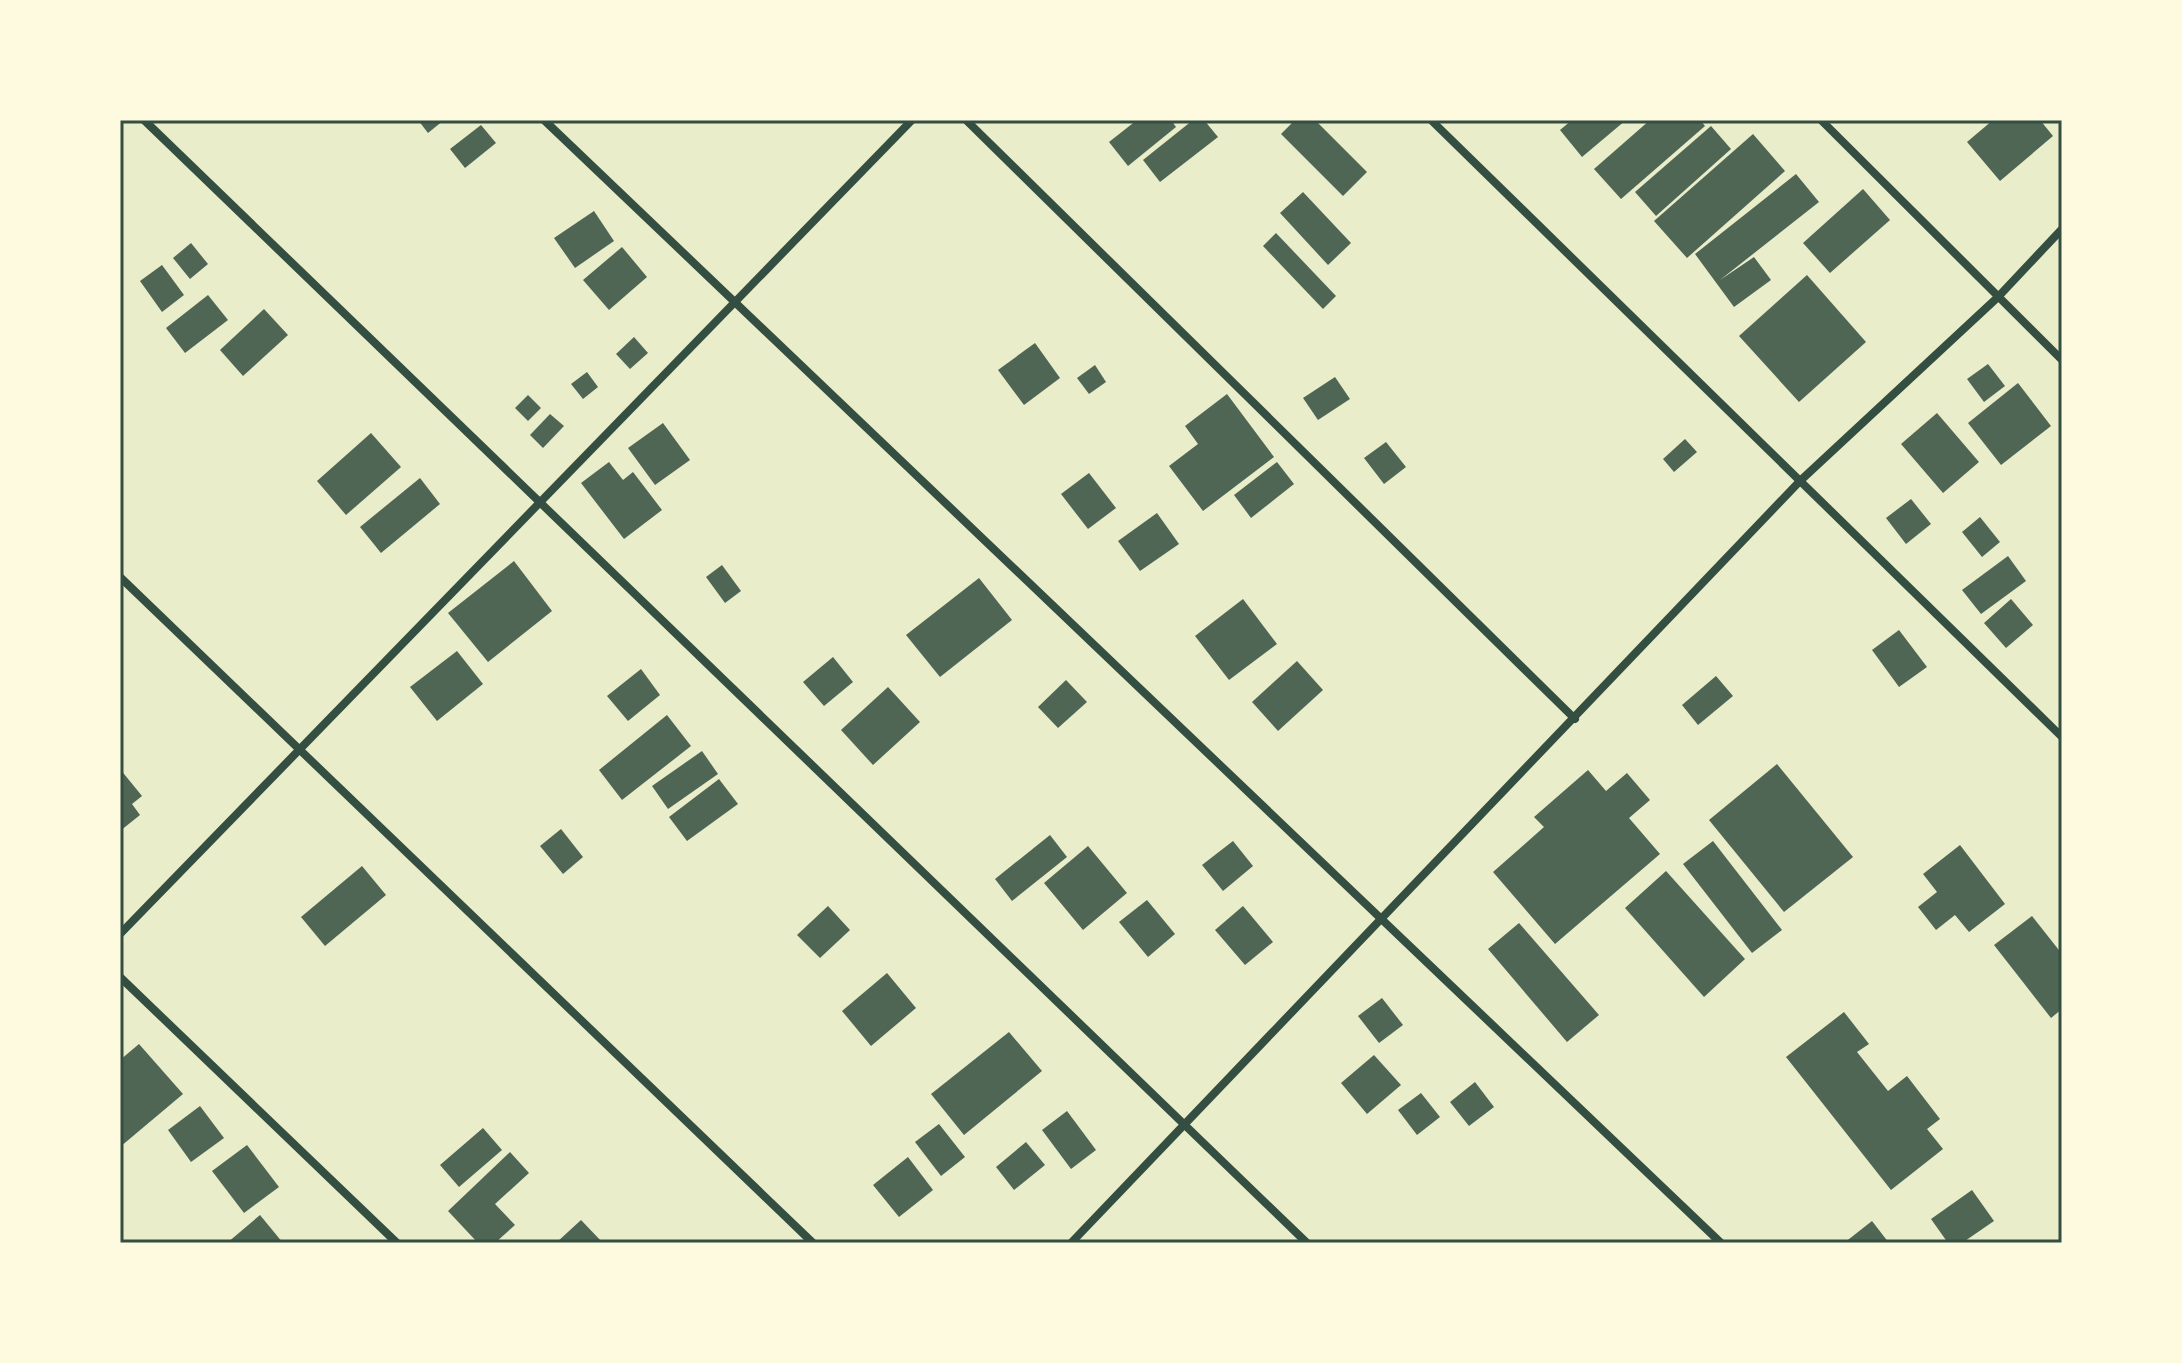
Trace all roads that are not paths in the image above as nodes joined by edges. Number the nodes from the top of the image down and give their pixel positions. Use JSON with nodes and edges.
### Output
{"nodes":[{"id":1,"x":144,"y":120,"type":"edge"},
{"id":2,"x":544,"y":120,"type":"edge"},
{"id":3,"x":912,"y":120,"type":"edge"},
{"id":4,"x":966,"y":120,"type":"edge"},
{"id":5,"x":1431,"y":120,"type":"edge"},
{"id":6,"x":1821,"y":120,"type":"edge"},
{"id":7,"x":2062,"y":229,"type":"edge"},
{"id":8,"x":1998,"y":297,"type":"junction"},
{"id":9,"x":736,"y":301,"type":"junction"},
{"id":10,"x":2062,"y":360,"type":"edge"},
{"id":11,"x":1800,"y":481,"type":"junction"},
{"id":12,"x":541,"y":501,"type":"junction"},
{"id":13,"x":120,"y":577,"type":"edge"},
{"id":14,"x":1575,"y":719,"type":"junction"},
{"id":15,"x":2062,"y":737,"type":"edge"},
{"id":16,"x":299,"y":749,"type":"junction"},
{"id":17,"x":1382,"y":920,"type":"junction"},
{"id":18,"x":120,"y":934,"type":"edge"},
{"id":19,"x":120,"y":977,"type":"edge"},
{"id":20,"x":1185,"y":1125,"type":"junction"},
{"id":21,"x":397,"y":1243,"type":"edge"},
{"id":22,"x":813,"y":1243,"type":"edge"},
{"id":23,"x":1071,"y":1243,"type":"edge"},
{"id":24,"x":1307,"y":1243,"type":"edge"},
{"id":25,"x":1721,"y":1243,"type":"edge"}],
"edges":[{"from":1,"to":12,"type":"street"},
{"from":2,"to":9,"type":"street"},
{"from":3,"to":9,"type":"street"},
{"from":4,"to":14,"type":"street"},
{"from":5,"to":11,"type":"street"},
{"from":6,"to":8,"type":"street"},
{"from":7,"to":8,"type":"street"},
{"from":8,"to":10,"type":"street"},
{"from":8,"to":11,"type":"street"},
{"from":9,"to":12,"type":"street"},
{"from":9,"to":17,"type":"street"},
{"from":11,"to":14,"type":"street"},
{"from":11,"to":15,"type":"street"},
{"from":12,"to":16,"type":"street"},
{"from":12,"to":20,"type":"street"},
{"from":13,"to":16,"type":"street"},
{"from":14,"to":17,"type":"street"},
{"from":16,"to":18,"type":"street"},
{"from":16,"to":22,"type":"street"},
{"from":17,"to":20,"type":"street"},
{"from":17,"to":25,"type":"street"},
{"from":19,"to":21,"type":"street"},
{"from":20,"to":23,"type":"street"},
{"from":20,"to":24,"type":"street"}]}
